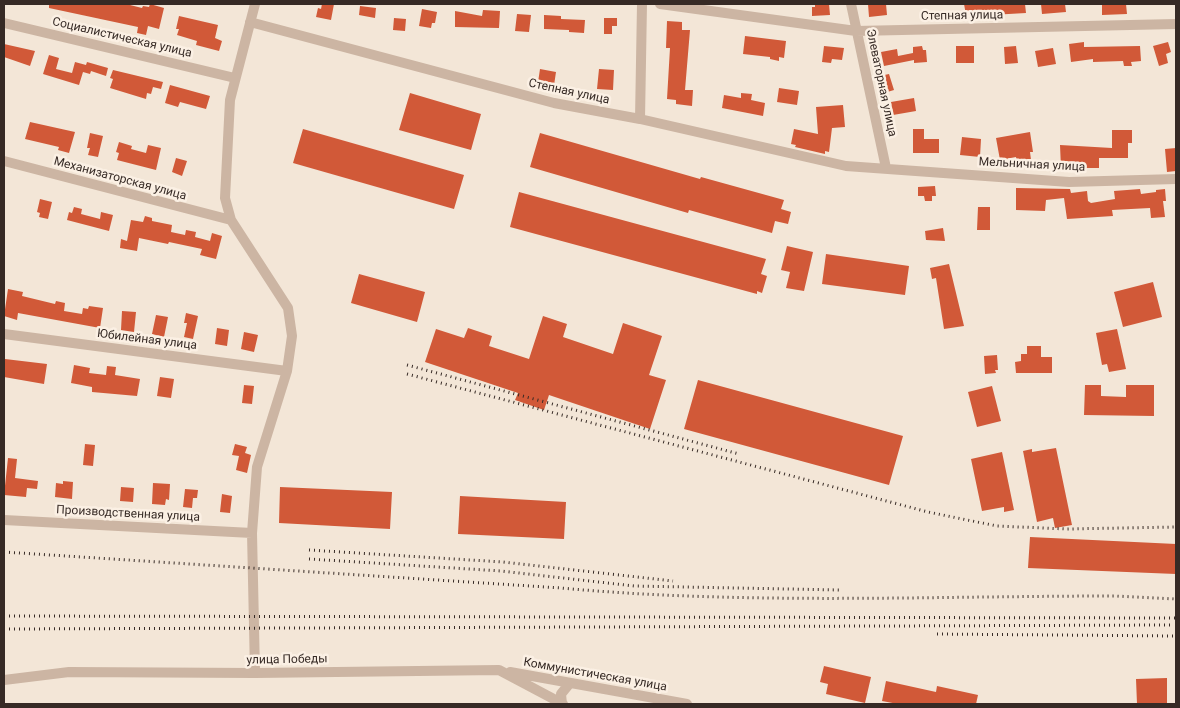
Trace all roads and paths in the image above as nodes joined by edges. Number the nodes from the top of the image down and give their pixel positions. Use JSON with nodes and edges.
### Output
{"nodes":[{"id":1,"x":255,"y":4,"type":"edge"},
{"id":2,"x":642,"y":4,"type":"edge"},
{"id":3,"x":660,"y":4,"type":"edge"},
{"id":4,"x":851,"y":4,"type":"edge"},
{"id":5,"x":250,"y":22,"type":"junction"},
{"id":6,"x":4,"y":23,"type":"edge"},
{"id":7,"x":1176,"y":24,"type":"edge"},
{"id":8,"x":856,"y":31,"type":"junction"},
{"id":9,"x":236,"y":78,"type":"junction"},
{"id":10,"x":640,"y":119,"type":"junction"},
{"id":11,"x":5,"y":164,"type":"edge"},
{"id":12,"x":886,"y":168,"type":"junction"},
{"id":13,"x":1176,"y":179,"type":"edge"},
{"id":14,"x":231,"y":220,"type":"junction"},
{"id":15,"x":4,"y":334,"type":"edge"},
{"id":16,"x":287,"y":371,"type":"junction"},
{"id":17,"x":4,"y":520,"type":"edge"},
{"id":18,"x":252,"y":533,"type":"junction"},
{"id":19,"x":499,"y":670,"type":"junction"},
{"id":20,"x":255,"y":674,"type":"junction"},
{"id":21,"x":4,"y":680,"type":"edge"},
{"id":22,"x":570,"y":683,"type":"junction"},
{"id":23,"x":563,"y":704,"type":"edge"},
{"id":24,"x":687,"y":704,"type":"edge"}],
"edges":[{"from":1,"to":5,"type":"street"},
{"from":2,"to":10,"type":"street"},
{"from":3,"to":8,"type":"street","name":"Степная улица"},
{"from":4,"to":8,"type":"street","name":"Элеваторная улица"},
{"from":5,"to":9,"type":"street"},
{"from":5,"to":10,"type":"street","name":"Степная улица"},
{"from":6,"to":9,"type":"street","name":"Социалистическая улица"},
{"from":7,"to":8,"type":"street","name":"Степная улица"},
{"from":8,"to":12,"type":"street","name":"Элеваторная улица"},
{"from":9,"to":14,"type":"street"},
{"from":10,"to":12,"type":"street","name":"Степная улица"},
{"from":11,"to":14,"type":"street","name":"Механизаторская улица"},
{"from":12,"to":13,"type":"street","name":"Мельничная улица"},
{"from":14,"to":16,"type":"street"},
{"from":15,"to":16,"type":"street","name":"Юбилейная улица"},
{"from":16,"to":18,"type":"street"},
{"from":17,"to":18,"type":"street","name":"Производственная улица"},
{"from":18,"to":20,"type":"street"},
{"from":19,"to":20,"type":"street","name":"улица Победы"},
{"from":19,"to":22,"type":"street","name":"Коммунистическая улица"},
{"from":19,"to":23,"type":"street","name":"улица Победы"},
{"from":20,"to":21,"type":"street","name":"улица Победы"},
{"from":22,"to":23,"type":"street"},
{"from":22,"to":24,"type":"street","name":"Коммунистическая улица"}]}
